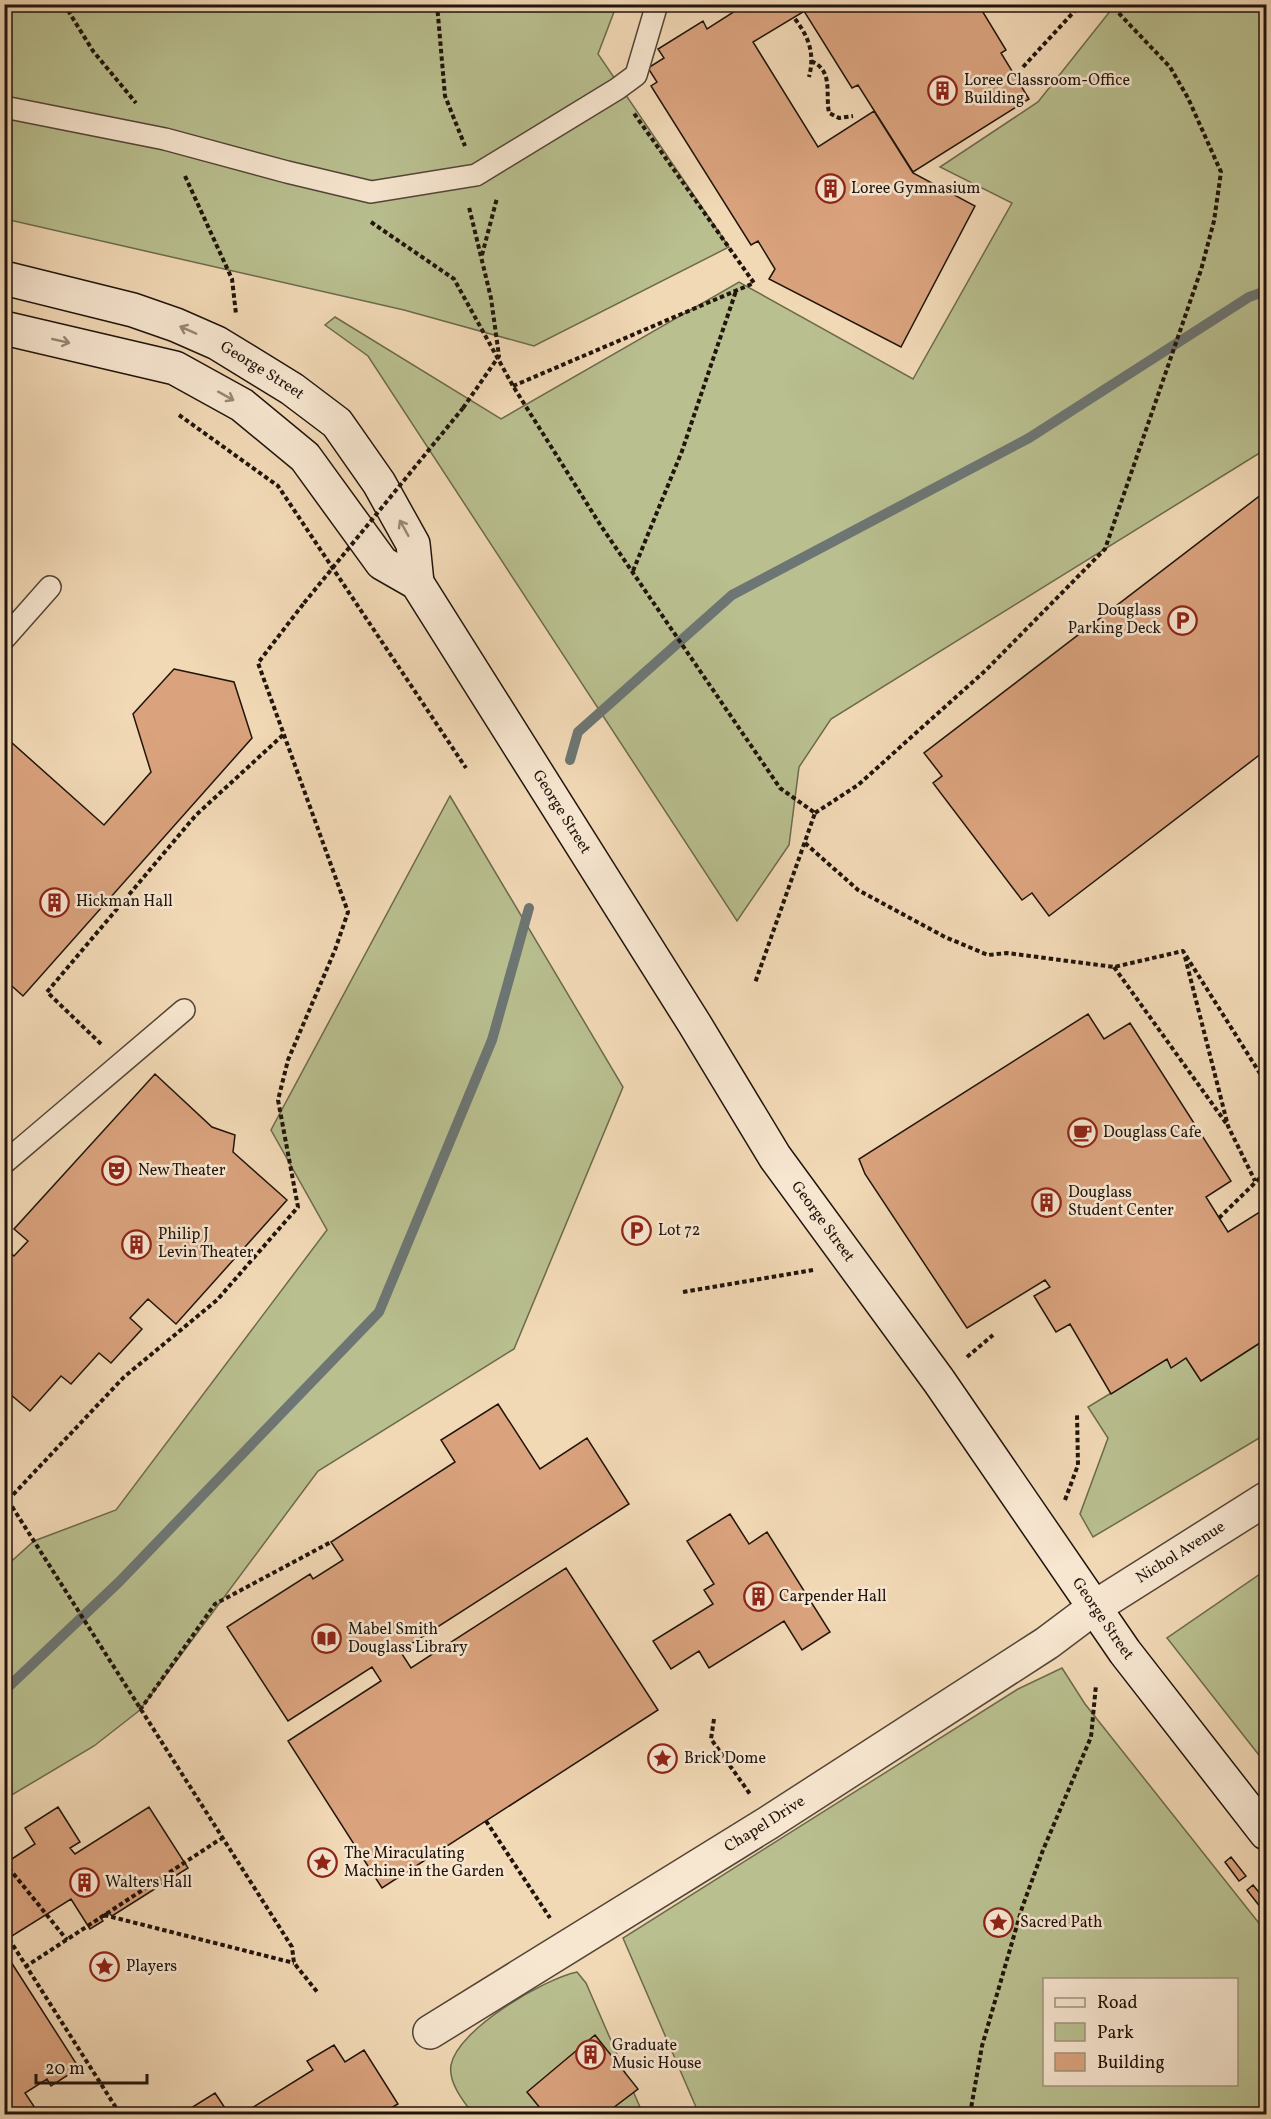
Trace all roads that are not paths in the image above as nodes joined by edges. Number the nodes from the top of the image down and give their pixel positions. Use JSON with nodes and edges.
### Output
{"nodes":[{"id":1,"x":657,"y":4,"type":"edge"},
{"id":2,"x":4,"y":107,"type":"edge"},
{"id":3,"x":4,"y":278,"type":"edge"},
{"id":4,"x":4,"y":328,"type":"edge"},
{"id":5,"x":417,"y":584,"type":"junction"},
{"id":6,"x":50,"y":587,"type":"dead end"},
{"id":7,"x":4,"y":639,"type":"edge"},
{"id":8,"x":184,"y":1010,"type":"dead end"},
{"id":9,"x":4,"y":1163,"type":"edge"},
{"id":10,"x":1266,"y":1499,"type":"edge"},
{"id":11,"x":1095,"y":1607,"type":"junction"},
{"id":12,"x":1266,"y":1833,"type":"edge"},
{"id":13,"x":430,"y":2032,"type":"dead end"}],
"edges":[{"from":1,"to":2,"type":"lane"},
{"from":5,"to":3,"type":"street","name":"George Street","one_way":true},
{"from":4,"to":5,"type":"street","name":"George Street","one_way":true},
{"from":5,"to":11,"type":"street","name":"George Street"},
{"from":6,"to":7,"type":"lane"},
{"from":8,"to":9,"type":"lane"},
{"from":10,"to":11,"type":"street","name":"Nichol Avenue"},
{"from":11,"to":12,"type":"street","name":"George Street"},
{"from":11,"to":13,"type":"street","name":"Chapel Drive"}]}
